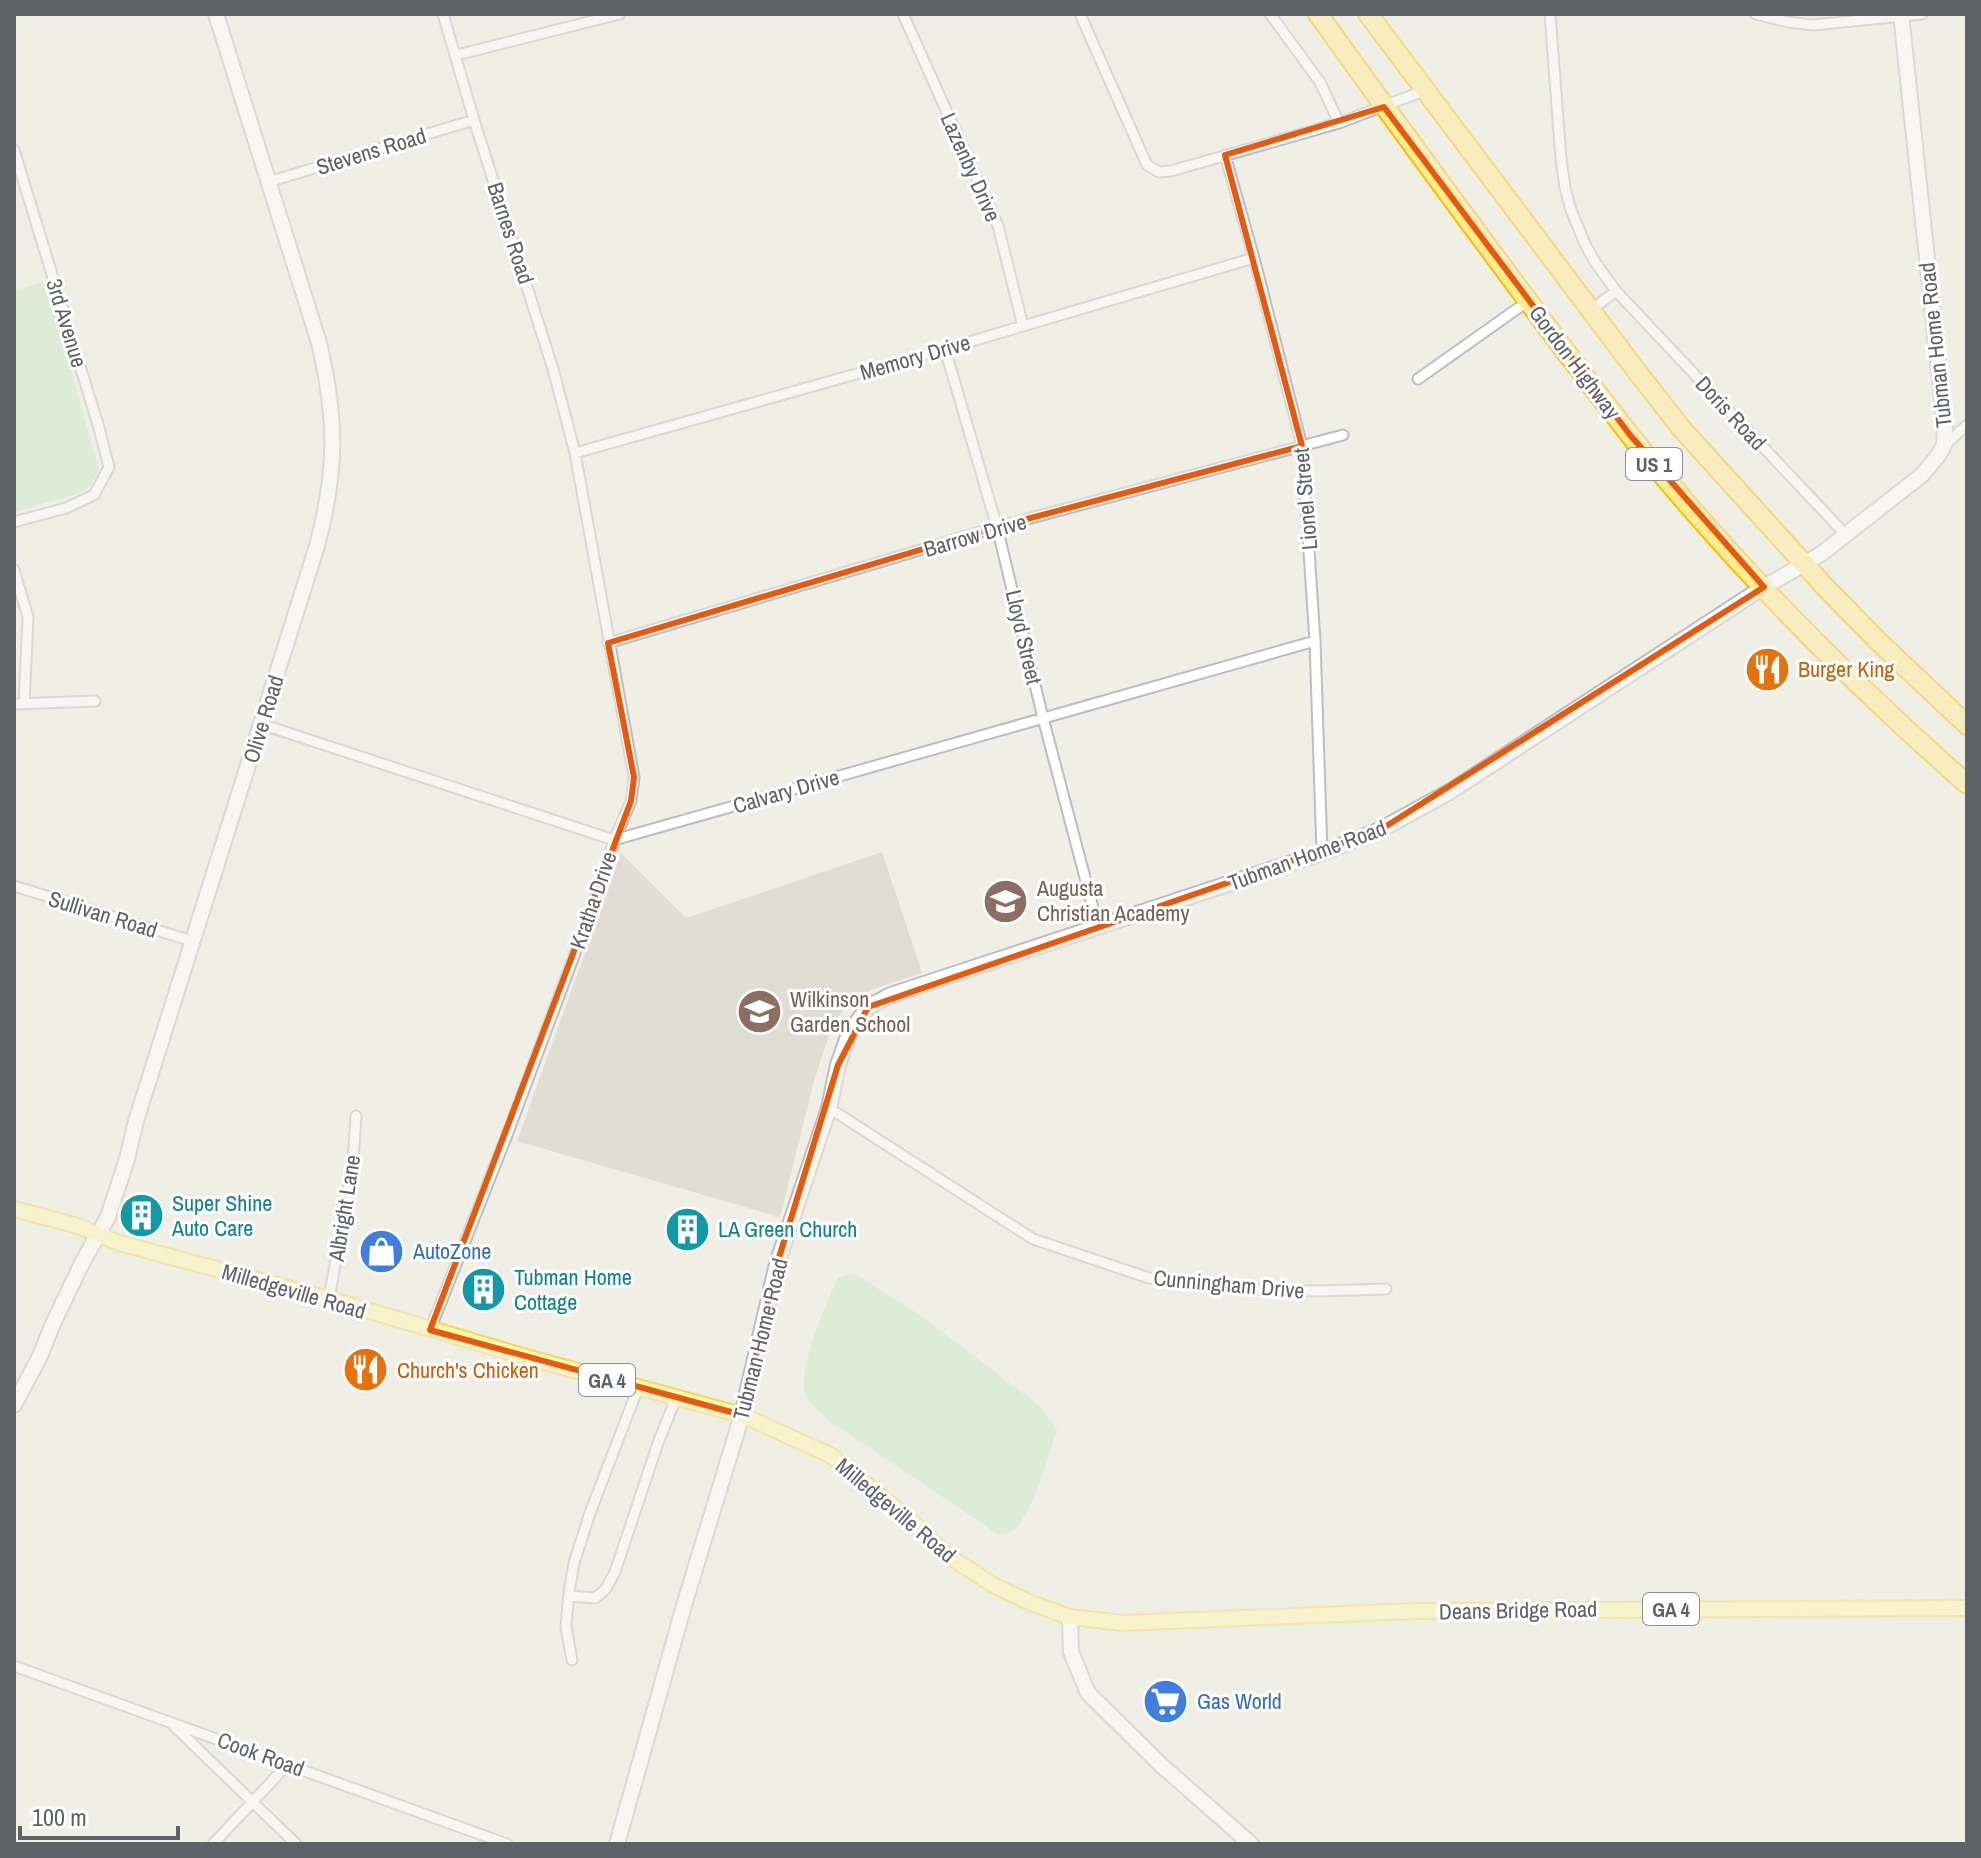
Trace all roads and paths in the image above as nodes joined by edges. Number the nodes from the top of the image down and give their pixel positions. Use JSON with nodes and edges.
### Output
{"nodes":[{"id":1,"x":216,"y":14,"type":"edge"},
{"id":2,"x":443,"y":14,"type":"edge"},
{"id":3,"x":620,"y":14,"type":"edge"},
{"id":4,"x":903,"y":14,"type":"edge"},
{"id":5,"x":1080,"y":14,"type":"edge"},
{"id":6,"x":1270,"y":14,"type":"edge"},
{"id":7,"x":1318,"y":14,"type":"edge"},
{"id":8,"x":1368,"y":14,"type":"edge"},
{"id":9,"x":1550,"y":14,"type":"edge"},
{"id":10,"x":1755,"y":14,"type":"edge"},
{"id":11,"x":1922,"y":14,"type":"edge"},
{"id":12,"x":1902,"y":15,"type":"edge"},
{"id":13,"x":457,"y":55,"type":"junction"},
{"id":14,"x":1426,"y":90,"type":"junction"},
{"id":15,"x":1384,"y":107,"type":"junction"},
{"id":16,"x":474,"y":120,"type":"junction"},
{"id":17,"x":1339,"y":123,"type":"junction"},
{"id":18,"x":14,"y":150,"type":"edge"},
{"id":19,"x":1225,"y":155,"type":"junction"},
{"id":20,"x":268,"y":182,"type":"junction"},
{"id":21,"x":1254,"y":258,"type":"junction"},
{"id":22,"x":1616,"y":291,"type":"junction"},
{"id":23,"x":1528,"y":301,"type":"junction"},
{"id":24,"x":1591,"y":310,"type":"junction"},
{"id":25,"x":1023,"y":326,"type":"junction"},
{"id":26,"x":945,"y":349,"type":"junction"},
{"id":27,"x":1418,"y":379,"type":"dead end"},
{"id":28,"x":1967,"y":425,"type":"edge"},
{"id":29,"x":1343,"y":435,"type":"dead end"},
{"id":30,"x":1302,"y":446,"type":"junction"},
{"id":31,"x":1944,"y":446,"type":"junction"},
{"id":32,"x":575,"y":453,"type":"junction"},
{"id":33,"x":14,"y":522,"type":"edge"},
{"id":34,"x":997,"y":527,"type":"junction"},
{"id":35,"x":1846,"y":535,"type":"junction"},
{"id":36,"x":1804,"y":564,"type":"junction"},
{"id":37,"x":14,"y":570,"type":"edge"},
{"id":38,"x":1764,"y":587,"type":"junction"},
{"id":39,"x":1315,"y":641,"type":"junction"},
{"id":40,"x":608,"y":643,"type":"junction"},
{"id":41,"x":95,"y":701,"type":"dead end"},
{"id":42,"x":19,"y":704,"type":"edge"},
{"id":43,"x":1043,"y":718,"type":"junction"},
{"id":44,"x":261,"y":724,"type":"junction"},
{"id":45,"x":1967,"y":725,"type":"edge"},
{"id":46,"x":1967,"y":784,"type":"edge"},
{"id":47,"x":614,"y":840,"type":"junction"},
{"id":48,"x":1322,"y":853,"type":"junction"},
{"id":49,"x":14,"y":886,"type":"edge"},
{"id":50,"x":1098,"y":927,"type":"junction"},
{"id":51,"x":192,"y":941,"type":"junction"},
{"id":52,"x":829,"y":1108,"type":"junction"},
{"id":53,"x":356,"y":1116,"type":"dead end"},
{"id":54,"x":14,"y":1209,"type":"edge"},
{"id":55,"x":98,"y":1234,"type":"junction"},
{"id":56,"x":1386,"y":1289,"type":"dead end"},
{"id":57,"x":329,"y":1299,"type":"junction"},
{"id":58,"x":430,"y":1330,"type":"junction"},
{"id":59,"x":638,"y":1388,"type":"junction"},
{"id":60,"x":676,"y":1398,"type":"junction"},
{"id":61,"x":14,"y":1405,"type":"edge"},
{"id":62,"x":742,"y":1415,"type":"junction"},
{"id":63,"x":569,"y":1596,"type":"junction"},
{"id":64,"x":1967,"y":1608,"type":"edge"},
{"id":65,"x":1070,"y":1617,"type":"junction"},
{"id":66,"x":572,"y":1660,"type":"dead end"},
{"id":67,"x":14,"y":1666,"type":"edge"},
{"id":68,"x":169,"y":1721,"type":"junction"},
{"id":69,"x":288,"y":1764,"type":"junction"},
{"id":70,"x":251,"y":1802,"type":"junction"},
{"id":71,"x":213,"y":1844,"type":"edge"},
{"id":72,"x":296,"y":1844,"type":"edge"},
{"id":73,"x":507,"y":1844,"type":"edge"},
{"id":74,"x":617,"y":1844,"type":"edge"},
{"id":75,"x":1251,"y":1844,"type":"edge"}],
"edges":[{"from":1,"to":20,"type":"street","name":"Olive Road"},
{"from":2,"to":13,"type":"street","name":"Barnes Road"},
{"from":3,"to":13,"type":"street"},
{"from":4,"to":25,"type":"street","name":"Lazenby Drive"},
{"from":5,"to":19,"type":"street"},
{"from":6,"to":17,"type":"street"},
{"from":7,"to":15,"type":"highway","name":"Gordon Highway","number":"US 1"},
{"from":8,"to":14,"type":"highway","name":"Gordon Highway","number":"US 1"},
{"from":9,"to":22,"type":"street","name":"Doris Road"},
{"from":10,"to":12,"type":"street"},
{"from":11,"to":12,"type":"street"},
{"from":12,"to":31,"type":"street","name":"Tubman Home Road"},
{"from":13,"to":16,"type":"street","name":"Barnes Road"},
{"from":14,"to":15,"type":"street"},
{"from":14,"to":24,"type":"highway","name":"Gordon Highway","number":"US 1"},
{"from":15,"to":17,"type":"street"},
{"from":15,"to":23,"type":"highway","name":"Gordon Highway","number":"US 1"},
{"from":16,"to":20,"type":"street","name":"Stevens Road"},
{"from":16,"to":32,"type":"street","name":"Barnes Road"},
{"from":17,"to":19,"type":"street"},
{"from":18,"to":33,"type":"street","name":"3rd Avenue"},
{"from":19,"to":21,"type":"street","name":"Lionel Street"},
{"from":20,"to":44,"type":"street","name":"Olive Road"},
{"from":21,"to":25,"type":"street","name":"Memory Drive"},
{"from":21,"to":30,"type":"street","name":"Lionel Street"},
{"from":22,"to":24,"type":"street"},
{"from":22,"to":35,"type":"street","name":"Doris Road"},
{"from":23,"to":27,"type":"street"},
{"from":23,"to":38,"type":"highway","name":"Gordon Highway","number":"US 1"},
{"from":24,"to":36,"type":"highway","name":"Gordon Highway","number":"US 1"},
{"from":25,"to":26,"type":"street","name":"Memory Drive"},
{"from":26,"to":32,"type":"street","name":"Memory Drive"},
{"from":26,"to":34,"type":"street","name":"Lloyd Street"},
{"from":28,"to":31,"type":"street"},
{"from":29,"to":30,"type":"street","name":"Barrow Drive"},
{"from":30,"to":34,"type":"street","name":"Barrow Drive"},
{"from":30,"to":39,"type":"street","name":"Lionel Street"},
{"from":31,"to":35,"type":"street","name":"Tubman Home Road"},
{"from":32,"to":40,"type":"street","name":"Kratha Drive"},
{"from":34,"to":40,"type":"street","name":"Barrow Drive"},
{"from":34,"to":43,"type":"street","name":"Lloyd Street"},
{"from":35,"to":36,"type":"street","name":"Tubman Home Road"},
{"from":36,"to":38,"type":"street","name":"Tubman Home Road"},
{"from":36,"to":45,"type":"highway","name":"Gordon Highway","number":"US 1"},
{"from":37,"to":42,"type":"street"},
{"from":38,"to":46,"type":"highway","name":"Gordon Highway","number":"US 1"},
{"from":38,"to":48,"type":"street","name":"Tubman Home Road"},
{"from":39,"to":43,"type":"street","name":"Calvary Drive"},
{"from":39,"to":48,"type":"street","name":"Lionel Street"},
{"from":40,"to":47,"type":"street","name":"Kratha Drive"},
{"from":41,"to":42,"type":"street"},
{"from":43,"to":47,"type":"street","name":"Calvary Drive"},
{"from":43,"to":50,"type":"street","name":"Lloyd Street"},
{"from":44,"to":47,"type":"street"},
{"from":44,"to":51,"type":"street","name":"Olive Road"},
{"from":47,"to":58,"type":"street","name":"Kratha Drive"},
{"from":48,"to":50,"type":"street","name":"Tubman Home Road"},
{"from":49,"to":51,"type":"street","name":"Sullivan Road"},
{"from":50,"to":52,"type":"street","name":"Tubman Home Road"},
{"from":51,"to":55,"type":"street","name":"Olive Road"},
{"from":52,"to":56,"type":"street","name":"Cunningham Drive"},
{"from":52,"to":62,"type":"street","name":"Tubman Home Road"},
{"from":53,"to":57,"type":"street","name":"Albright Lane"},
{"from":54,"to":55,"type":"main road","name":"Milledgeville Road","number":"GA 4"},
{"from":55,"to":57,"type":"main road","name":"Milledgeville Road","number":"GA 4"},
{"from":55,"to":61,"type":"street","name":"Olive Road"},
{"from":57,"to":58,"type":"main road","name":"Milledgeville Road","number":"GA 4"},
{"from":58,"to":59,"type":"main road","name":"Milledgeville Road","number":"GA 4"},
{"from":59,"to":60,"type":"main road","name":"Milledgeville Road","number":"GA 4"},
{"from":59,"to":63,"type":"street"},
{"from":60,"to":62,"type":"main road","name":"Milledgeville Road","number":"GA 4"},
{"from":60,"to":63,"type":"street"},
{"from":62,"to":65,"type":"main road","name":"Milledgeville Road","number":"GA 4"},
{"from":62,"to":74,"type":"street","name":"Tubman Home Road"},
{"from":63,"to":66,"type":"street"},
{"from":64,"to":65,"type":"main road","name":"Deans Bridge Road","number":"GA 4"},
{"from":65,"to":75,"type":"street"},
{"from":67,"to":68,"type":"street","name":"Cook Road"},
{"from":68,"to":69,"type":"street","name":"Cook Road"},
{"from":68,"to":70,"type":"street"},
{"from":69,"to":70,"type":"street"},
{"from":69,"to":73,"type":"street","name":"Cook Road"},
{"from":70,"to":71,"type":"street"},
{"from":70,"to":72,"type":"street"}]}
